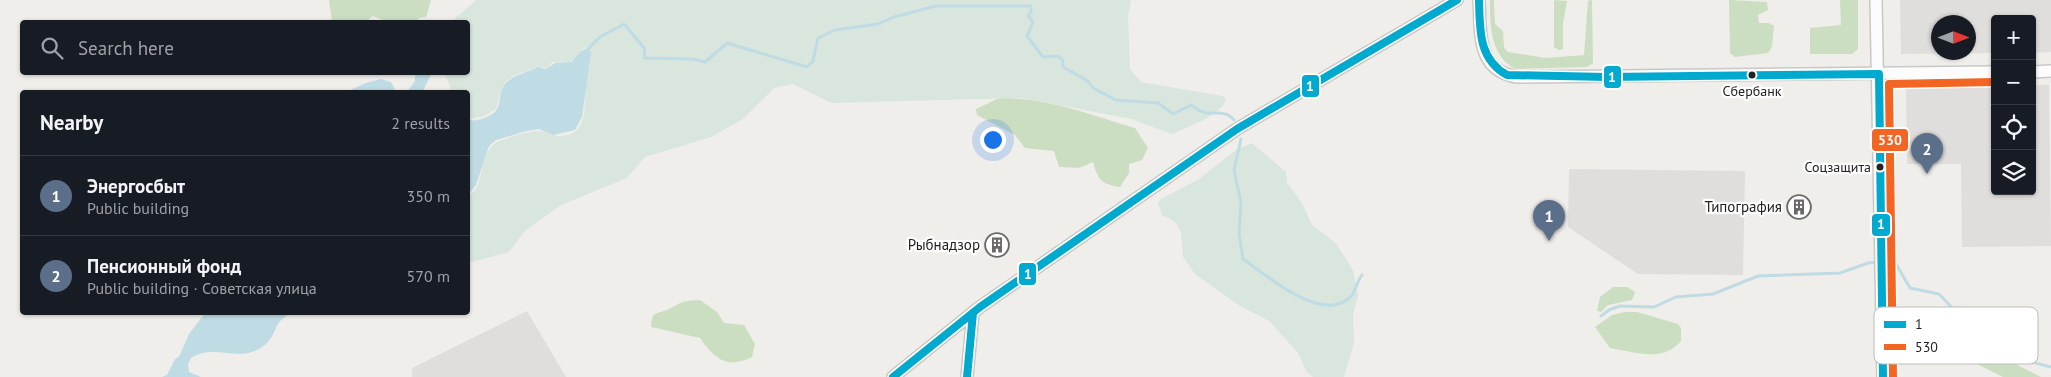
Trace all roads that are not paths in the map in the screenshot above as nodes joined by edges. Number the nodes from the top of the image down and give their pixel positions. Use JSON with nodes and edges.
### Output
{"nodes":[{"id":1,"x":1457,"y":0,"type":"edge"},
{"id":2,"x":1479,"y":0,"type":"edge"},
{"id":3,"x":1876,"y":0,"type":"edge"},
{"id":4,"x":2051,"y":71,"type":"edge"},
{"id":5,"x":1991,"y":72,"type":"edge"},
{"id":6,"x":2036,"y":72,"type":"edge"},
{"id":7,"x":1879,"y":74,"type":"junction"},
{"id":8,"x":1882,"y":307,"type":"edge"},
{"id":9,"x":973,"y":313,"type":"junction"},
{"id":10,"x":1883,"y":364,"type":"edge"},
{"id":11,"x":893,"y":377,"type":"edge"},
{"id":12,"x":967,"y":377,"type":"edge"},
{"id":13,"x":1883,"y":377,"type":"edge"}],
"edges":[{"from":1,"to":9,"type":"street"},
{"from":2,"to":7,"type":"street"},
{"from":3,"to":7,"type":"street"},
{"from":4,"to":6,"type":"street"},
{"from":5,"to":7,"type":"street"},
{"from":7,"to":8,"type":"street"},
{"from":9,"to":11,"type":"street"},
{"from":9,"to":12,"type":"street"},
{"from":10,"to":13,"type":"street"}]}
